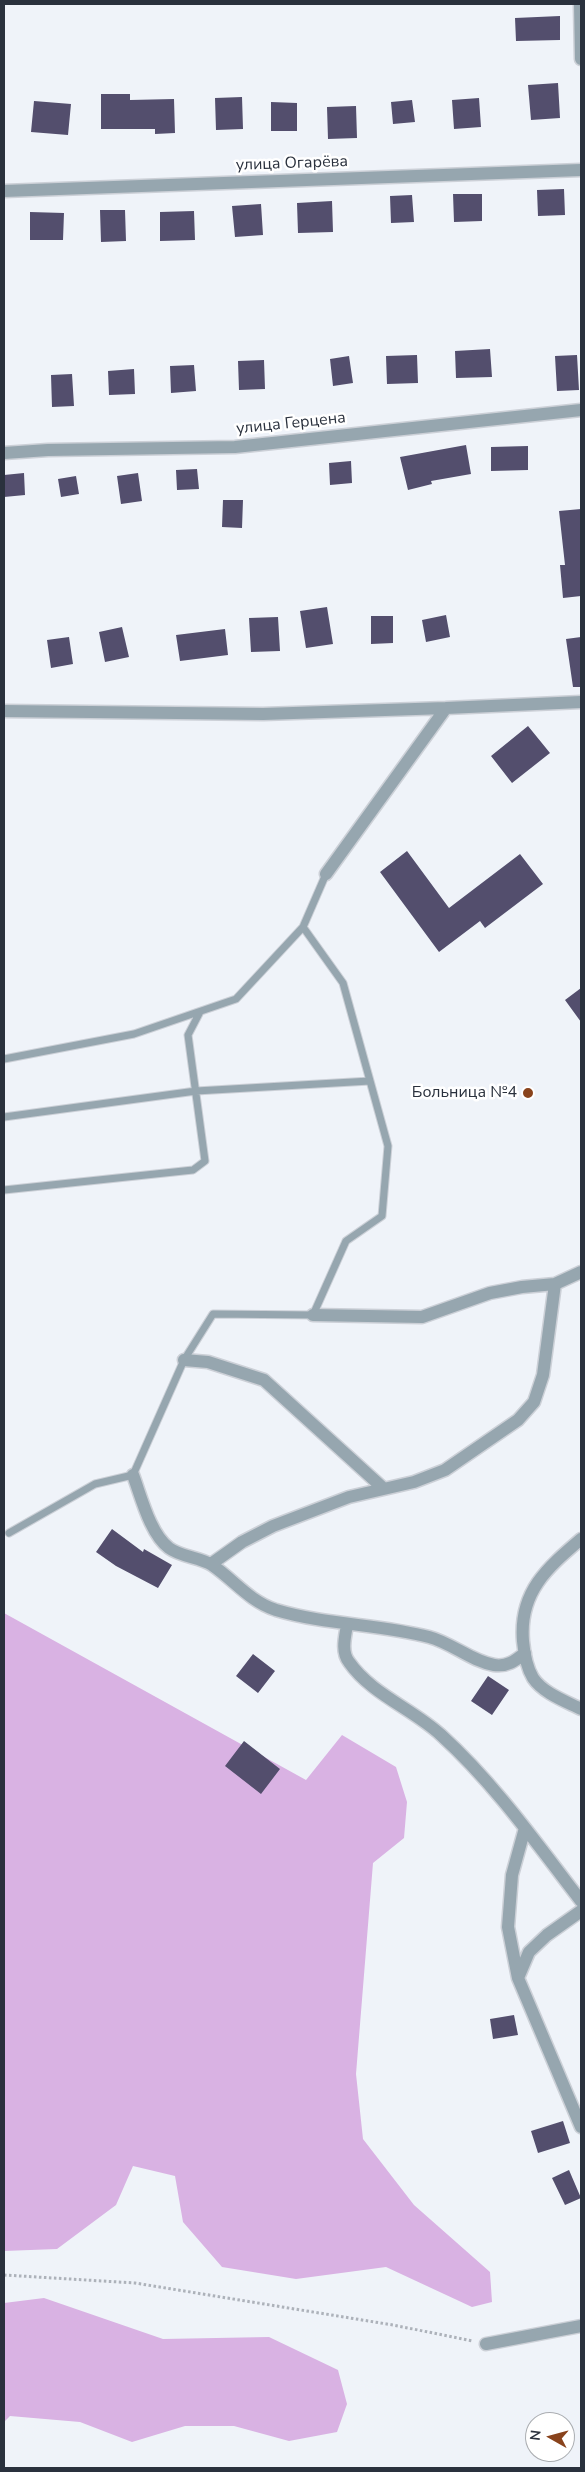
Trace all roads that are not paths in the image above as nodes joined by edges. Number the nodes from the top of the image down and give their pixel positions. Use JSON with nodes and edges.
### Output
{"nodes":[{"id":1,"x":580,"y":4,"type":"edge"},
{"id":2,"x":581,"y":59,"type":"edge"},
{"id":3,"x":581,"y":170,"type":"edge"},
{"id":4,"x":4,"y":191,"type":"edge"},
{"id":5,"x":581,"y":410,"type":"edge"},
{"id":6,"x":4,"y":453,"type":"edge"},
{"id":7,"x":581,"y":702,"type":"edge"},
{"id":8,"x":446,"y":708,"type":"junction"},
{"id":9,"x":4,"y":711,"type":"edge"},
{"id":10,"x":326,"y":874,"type":"joint"},
{"id":11,"x":302,"y":927,"type":"junction"},
{"id":12,"x":200,"y":1012,"type":"junction"},
{"id":13,"x":4,"y":1059,"type":"edge"},
{"id":14,"x":370,"y":1081,"type":"junction"},
{"id":15,"x":196,"y":1091,"type":"junction"},
{"id":16,"x":4,"y":1117,"type":"edge"},
{"id":17,"x":4,"y":1190,"type":"edge"},
{"id":18,"x":581,"y":1272,"type":"edge"},
{"id":19,"x":555,"y":1284,"type":"junction"},
{"id":20,"x":313,"y":1315,"type":"junction"},
{"id":21,"x":184,"y":1360,"type":"junction"},
{"id":22,"x":133,"y":1475,"type":"junction"},
{"id":23,"x":383,"y":1488,"type":"junction"},
{"id":24,"x":9,"y":1533,"type":"dead end"},
{"id":25,"x":581,"y":1539,"type":"edge"},
{"id":26,"x":211,"y":1564,"type":"junction"},
{"id":27,"x":347,"y":1625,"type":"junction"},
{"id":28,"x":524,"y":1653,"type":"junction"},
{"id":29,"x":581,"y":1709,"type":"edge"},
{"id":30,"x":524,"y":1828,"type":"junction"},
{"id":31,"x":581,"y":1901,"type":"edge"},
{"id":32,"x":581,"y":1911,"type":"edge"},
{"id":33,"x":518,"y":1978,"type":"junction"},
{"id":34,"x":581,"y":2127,"type":"edge"},
{"id":35,"x":581,"y":2326,"type":"edge"},
{"id":36,"x":486,"y":2344,"type":"road end"}],
"edges":[{"from":1,"to":2,"type":"street"},
{"from":3,"to":4,"type":"street","name":"улица Огарёва"},
{"from":5,"to":6,"type":"street","name":"улица Герцена"},
{"from":7,"to":8,"type":"street"},
{"from":8,"to":9,"type":"street"},
{"from":8,"to":10,"type":"street"},
{"from":10,"to":11,"type":"lane"},
{"from":11,"to":12,"type":"lane"},
{"from":11,"to":14,"type":"lane"},
{"from":12,"to":13,"type":"lane"},
{"from":12,"to":15,"type":"lane"},
{"from":14,"to":15,"type":"lane"},
{"from":14,"to":20,"type":"lane"},
{"from":15,"to":16,"type":"lane"},
{"from":15,"to":17,"type":"lane"},
{"from":18,"to":19,"type":"street"},
{"from":19,"to":20,"type":"street"},
{"from":19,"to":23,"type":"street"},
{"from":20,"to":21,"type":"lane"},
{"from":21,"to":22,"type":"lane"},
{"from":21,"to":23,"type":"street"},
{"from":22,"to":24,"type":"lane"},
{"from":22,"to":26,"type":"street"},
{"from":23,"to":26,"type":"street"},
{"from":25,"to":28,"type":"street"},
{"from":26,"to":27,"type":"street"},
{"from":27,"to":28,"type":"street"},
{"from":27,"to":30,"type":"street"},
{"from":28,"to":29,"type":"street"},
{"from":30,"to":31,"type":"street"},
{"from":30,"to":33,"type":"street"},
{"from":32,"to":33,"type":"street"},
{"from":33,"to":34,"type":"street"},
{"from":35,"to":36,"type":"street"}]}
